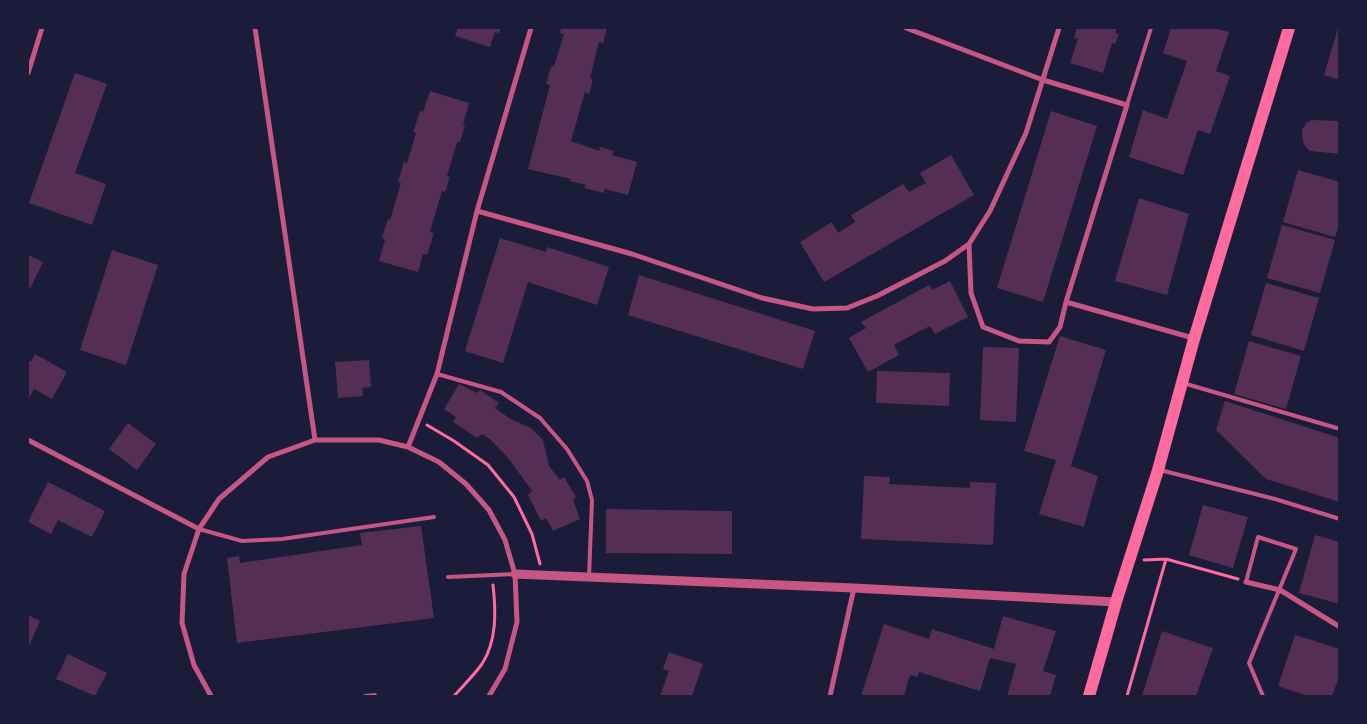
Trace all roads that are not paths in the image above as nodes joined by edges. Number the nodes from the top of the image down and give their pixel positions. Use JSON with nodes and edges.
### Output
{"nodes":[{"id":1,"x":42,"y":28,"type":"edge"},
{"id":2,"x":254,"y":28,"type":"edge"},
{"id":3,"x":531,"y":28,"type":"edge"},
{"id":4,"x":906,"y":28,"type":"edge"},
{"id":5,"x":1059,"y":28,"type":"edge"},
{"id":6,"x":1151,"y":28,"type":"edge"},
{"id":7,"x":1289,"y":28,"type":"edge"},
{"id":8,"x":28,"y":73,"type":"edge"},
{"id":9,"x":1043,"y":80,"type":"junction"},
{"id":10,"x":1127,"y":105,"type":"junction"},
{"id":11,"x":477,"y":211,"type":"junction"},
{"id":12,"x":969,"y":244,"type":"junction"},
{"id":13,"x":1066,"y":302,"type":"junction"},
{"id":14,"x":1194,"y":339,"type":"junction"},
{"id":15,"x":437,"y":374,"type":"junction"},
{"id":16,"x":1183,"y":383,"type":"junction"},
{"id":17,"x":1340,"y":429,"type":"edge"},
{"id":18,"x":28,"y":440,"type":"edge"},
{"id":19,"x":315,"y":440,"type":"junction"},
{"id":20,"x":408,"y":447,"type":"junction"},
{"id":21,"x":1158,"y":470,"type":"junction"},
{"id":22,"x":434,"y":517,"type":"dead end"},
{"id":23,"x":1340,"y":519,"type":"edge"},
{"id":24,"x":199,"y":529,"type":"junction"},
{"id":25,"x":515,"y":574,"type":"junction"},
{"id":26,"x":448,"y":577,"type":"dead end"},
{"id":27,"x":589,"y":577,"type":"junction"},
{"id":28,"x":1246,"y":582,"type":"joint"},
{"id":29,"x":854,"y":588,"type":"junction"},
{"id":30,"x":1280,"y":590,"type":"junction"},
{"id":31,"x":1116,"y":602,"type":"junction"},
{"id":32,"x":1340,"y":627,"type":"edge"},
{"id":33,"x":375,"y":695,"type":"dead end"},
{"id":34,"x":211,"y":696,"type":"edge"},
{"id":35,"x":365,"y":696,"type":"edge"},
{"id":36,"x":489,"y":696,"type":"edge"},
{"id":37,"x":830,"y":696,"type":"edge"},
{"id":38,"x":1089,"y":696,"type":"edge"},
{"id":39,"x":1263,"y":696,"type":"edge"}],
"edges":[{"from":1,"to":8,"type":"street"},
{"from":2,"to":19,"type":"street"},
{"from":3,"to":11,"type":"street"},
{"from":4,"to":9,"type":"street"},
{"from":5,"to":9,"type":"street"},
{"from":6,"to":10,"type":"lane"},
{"from":7,"to":14,"type":"main road"},
{"from":9,"to":10,"type":"street"},
{"from":9,"to":12,"type":"street"},
{"from":10,"to":13,"type":"street"},
{"from":11,"to":12,"type":"street"},
{"from":11,"to":15,"type":"street"},
{"from":12,"to":13,"type":"street"},
{"from":13,"to":14,"type":"street"},
{"from":14,"to":16,"type":"main road"},
{"from":15,"to":20,"type":"street"},
{"from":15,"to":27,"type":"lane"},
{"from":16,"to":17,"type":"lane"},
{"from":16,"to":21,"type":"main road"},
{"from":18,"to":24,"type":"street"},
{"from":19,"to":20,"type":"street"},
{"from":19,"to":24,"type":"street"},
{"from":20,"to":25,"type":"street"},
{"from":21,"to":23,"type":"lane"},
{"from":21,"to":31,"type":"main road"},
{"from":22,"to":24,"type":"lane"},
{"from":24,"to":34,"type":"street"},
{"from":25,"to":26,"type":"lane"},
{"from":25,"to":27,"type":"street"},
{"from":25,"to":36,"type":"street"},
{"from":27,"to":29,"type":"street"},
{"from":28,"to":30,"type":"street"},
{"from":28,"to":30,"type":"lane"},
{"from":29,"to":31,"type":"street"},
{"from":29,"to":37,"type":"street"},
{"from":30,"to":32,"type":"street"},
{"from":30,"to":39,"type":"lane"},
{"from":31,"to":38,"type":"main road"},
{"from":33,"to":35,"type":"lane"}]}
